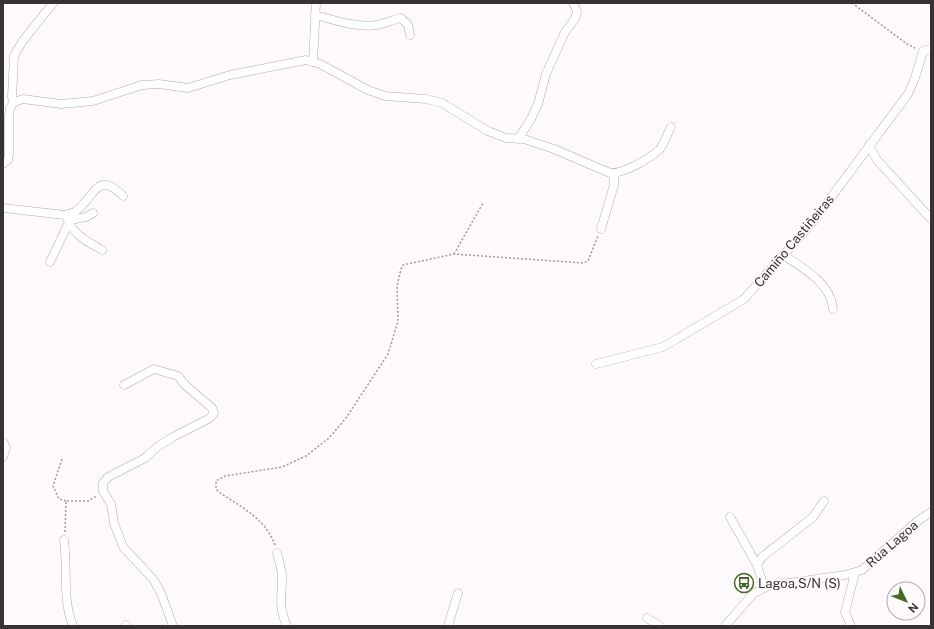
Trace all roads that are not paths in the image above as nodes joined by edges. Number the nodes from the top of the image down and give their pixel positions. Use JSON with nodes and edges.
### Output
{"nodes":[{"id":1,"x":53,"y":3,"type":"edge"},
{"id":2,"x":316,"y":3,"type":"edge"},
{"id":3,"x":573,"y":3,"type":"edge"},
{"id":4,"x":315,"y":16,"type":"junction"},
{"id":5,"x":410,"y":35,"type":"dead end"},
{"id":6,"x":931,"y":49,"type":"edge"},
{"id":7,"x":313,"y":62,"type":"junction"},
{"id":8,"x":14,"y":102,"type":"junction"},
{"id":9,"x":671,"y":127,"type":"dead end"},
{"id":10,"x":518,"y":138,"type":"junction"},
{"id":11,"x":870,"y":145,"type":"junction"},
{"id":12,"x":3,"y":164,"type":"edge"},
{"id":13,"x":614,"y":173,"type":"junction"},
{"id":14,"x":123,"y":196,"type":"dead end"},
{"id":15,"x":3,"y":208,"type":"edge"},
{"id":16,"x":93,"y":214,"type":"dead end"},
{"id":17,"x":67,"y":217,"type":"junction"},
{"id":18,"x":931,"y":219,"type":"edge"},
{"id":19,"x":601,"y":229,"type":"road end"},
{"id":20,"x":102,"y":250,"type":"dead end"},
{"id":21,"x":783,"y":255,"type":"junction"},
{"id":22,"x":50,"y":262,"type":"dead end"},
{"id":23,"x":833,"y":309,"type":"dead end"},
{"id":24,"x":596,"y":364,"type":"dead end"},
{"id":25,"x":124,"y":385,"type":"dead end"},
{"id":26,"x":3,"y":442,"type":"edge"},
{"id":27,"x":3,"y":457,"type":"edge"},
{"id":28,"x":824,"y":501,"type":"dead end"},
{"id":29,"x":931,"y":512,"type":"edge"},
{"id":30,"x":730,"y":517,"type":"dead end"},
{"id":31,"x":64,"y":540,"type":"road end"},
{"id":32,"x":278,"y":553,"type":"road end"},
{"id":33,"x":757,"y":565,"type":"junction"},
{"id":34,"x":855,"y":573,"type":"junction"},
{"id":35,"x":764,"y":588,"type":"junction"},
{"id":36,"x":458,"y":593,"type":"dead end"},
{"id":37,"x":647,"y":618,"type":"dead end"},
{"id":38,"x":73,"y":626,"type":"edge"},
{"id":39,"x":173,"y":626,"type":"edge"},
{"id":40,"x":287,"y":626,"type":"edge"},
{"id":41,"x":448,"y":626,"type":"edge"},
{"id":42,"x":660,"y":626,"type":"edge"},
{"id":43,"x":726,"y":626,"type":"edge"},
{"id":44,"x":851,"y":626,"type":"edge"}],
"edges":[{"from":1,"to":8,"type":"street"},
{"from":2,"to":4,"type":"street"},
{"from":3,"to":10,"type":"street"},
{"from":4,"to":5,"type":"street"},
{"from":4,"to":7,"type":"street"},
{"from":6,"to":11,"type":"street","name":"Camiño Castiñeiras"},
{"from":7,"to":8,"type":"street"},
{"from":7,"to":10,"type":"street"},
{"from":8,"to":12,"type":"street"},
{"from":9,"to":13,"type":"street"},
{"from":10,"to":13,"type":"street"},
{"from":11,"to":18,"type":"street"},
{"from":11,"to":21,"type":"street","name":"Camiño Castiñeiras"},
{"from":13,"to":19,"type":"street"},
{"from":14,"to":17,"type":"street"},
{"from":15,"to":17,"type":"street"},
{"from":16,"to":17,"type":"street"},
{"from":17,"to":20,"type":"street"},
{"from":17,"to":22,"type":"street"},
{"from":21,"to":23,"type":"street"},
{"from":21,"to":24,"type":"street","name":"Camiño Castiñeiras"},
{"from":25,"to":39,"type":"street"},
{"from":26,"to":27,"type":"street"},
{"from":28,"to":33,"type":"street"},
{"from":29,"to":34,"type":"street","name":"Rúa Lagoa"},
{"from":30,"to":33,"type":"street"},
{"from":31,"to":38,"type":"street"},
{"from":32,"to":40,"type":"street"},
{"from":33,"to":35,"type":"street"},
{"from":34,"to":35,"type":"street","name":"Rúa Lagoa"},
{"from":34,"to":44,"type":"street"},
{"from":35,"to":43,"type":"street","name":"Rúa Lagoa"},
{"from":36,"to":41,"type":"street"},
{"from":37,"to":42,"type":"street"}]}
